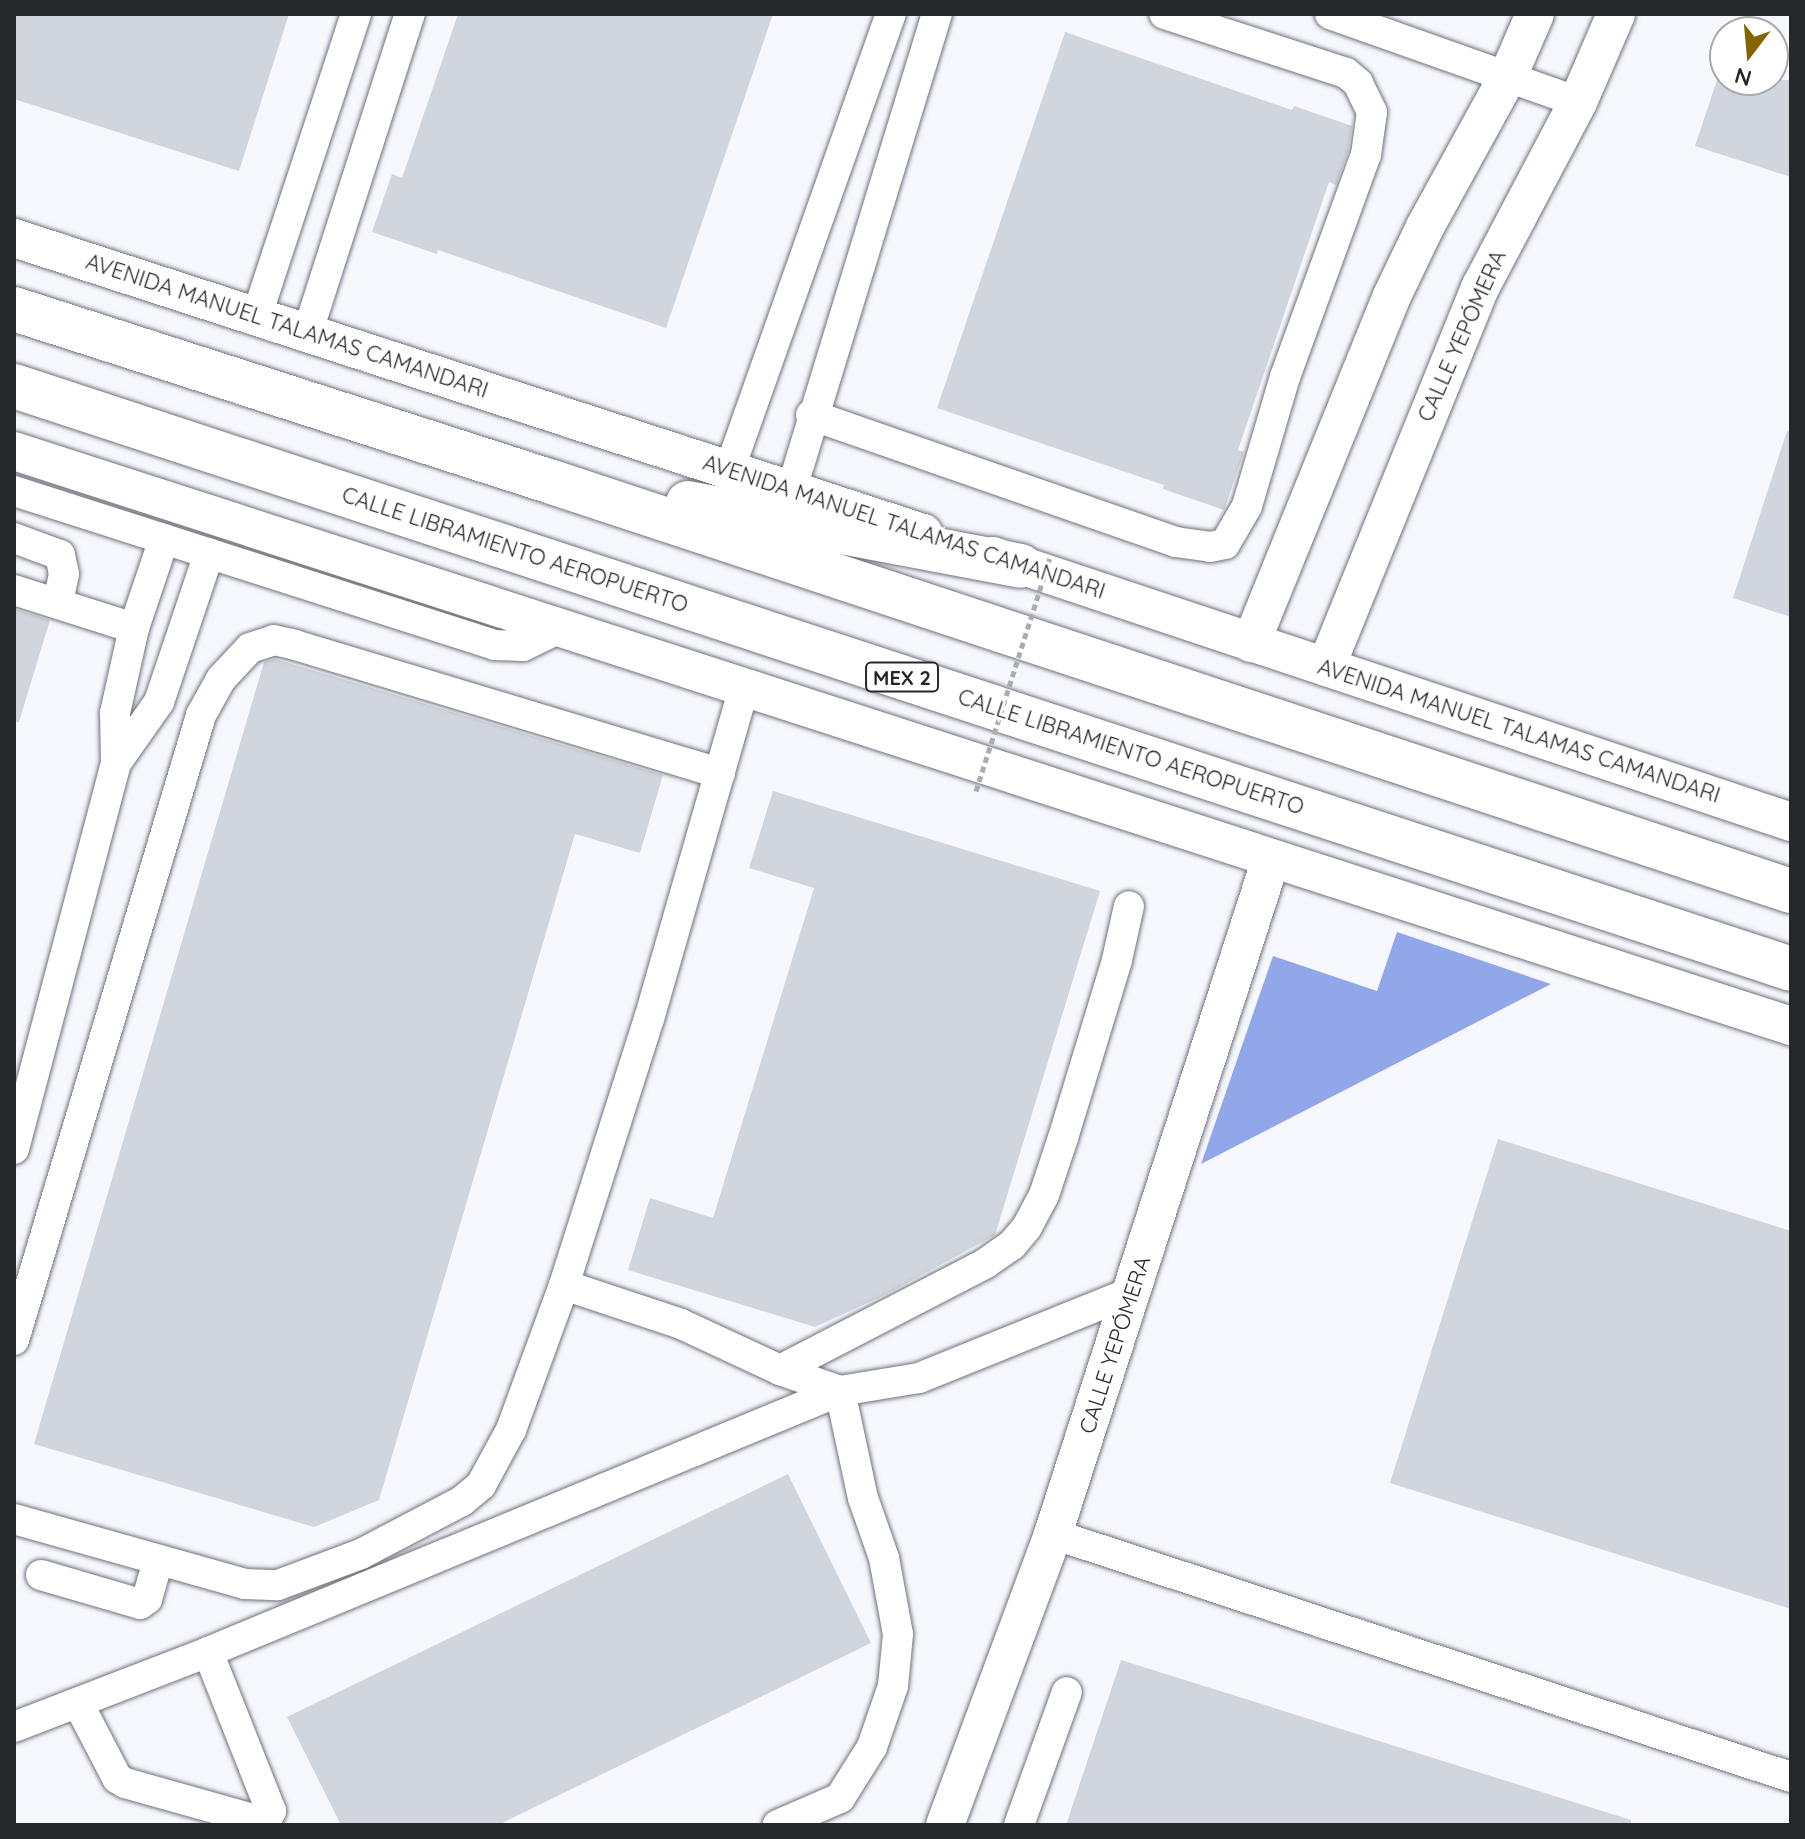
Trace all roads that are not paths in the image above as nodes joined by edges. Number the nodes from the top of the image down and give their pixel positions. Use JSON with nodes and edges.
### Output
{"nodes":[{"id":1,"x":356,"y":14,"type":"edge"},
{"id":2,"x":410,"y":14,"type":"edge"},
{"id":3,"x":891,"y":14,"type":"edge"},
{"id":4,"x":937,"y":14,"type":"edge"},
{"id":5,"x":1164,"y":14,"type":"edge"},
{"id":6,"x":1330,"y":14,"type":"edge"},
{"id":7,"x":1535,"y":14,"type":"edge"},
{"id":8,"x":1616,"y":14,"type":"edge"},
{"id":9,"x":1368,"y":20,"type":"edge"},
{"id":10,"x":1509,"y":74,"type":"junction"},
{"id":11,"x":1578,"y":102,"type":"junction"},
{"id":12,"x":14,"y":238,"type":"edge"},
{"id":13,"x":14,"y":309,"type":"edge"},
{"id":14,"x":257,"y":315,"type":"junction"},
{"id":15,"x":308,"y":331,"type":"junction"},
{"id":16,"x":14,"y":386,"type":"edge"},
{"id":17,"x":811,"y":415,"type":"junction"},
{"id":18,"x":14,"y":451,"type":"edge"},
{"id":19,"x":730,"y":468,"type":"junction"},
{"id":20,"x":512,"y":469,"type":"junction"},
{"id":21,"x":792,"y":488,"type":"junction"},
{"id":22,"x":14,"y":491,"type":"edge"},
{"id":23,"x":14,"y":538,"type":"edge"},
{"id":24,"x":164,"y":539,"type":"junction"},
{"id":25,"x":209,"y":553,"type":"junction"},
{"id":26,"x":1035,"y":562,"type":"junction"},
{"id":27,"x":14,"y":590,"type":"edge"},
{"id":28,"x":58,"y":603,"type":"junction"},
{"id":29,"x":134,"y":628,"type":"junction"},
{"id":30,"x":560,"y":628,"type":"junction"},
{"id":31,"x":1251,"y":643,"type":"junction"},
{"id":32,"x":1326,"y":667,"type":"junction"},
{"id":33,"x":744,"y":688,"type":"junction"},
{"id":34,"x":116,"y":763,"type":"junction"},
{"id":35,"x":720,"y":773,"type":"junction"},
{"id":36,"x":1791,"y":822,"type":"edge"},
{"id":37,"x":1271,"y":859,"type":"junction"},
{"id":38,"x":1791,"y":891,"type":"edge"},
{"id":39,"x":1129,"y":906,"type":"dead end"},
{"id":40,"x":1791,"y":969,"type":"edge"},
{"id":41,"x":1791,"y":1026,"type":"edge"},
{"id":42,"x":14,"y":1149,"type":"edge"},
{"id":43,"x":564,"y":1285,"type":"junction"},
{"id":44,"x":1132,"y":1292,"type":"junction"},
{"id":45,"x":14,"y":1340,"type":"edge"},
{"id":46,"x":780,"y":1370,"type":"junction"},
{"id":47,"x":840,"y":1391,"type":"junction"},
{"id":48,"x":14,"y":1519,"type":"edge"},
{"id":49,"x":1053,"y":1534,"type":"junction"},
{"id":50,"x":158,"y":1561,"type":"junction"},
{"id":51,"x":41,"y":1575,"type":"dead end"},
{"id":52,"x":208,"y":1652,"type":"junction"},
{"id":53,"x":1067,"y":1692,"type":"dead end"},
{"id":54,"x":78,"y":1703,"type":"junction"},
{"id":55,"x":14,"y":1727,"type":"edge"},
{"id":56,"x":1791,"y":1777,"type":"edge"},
{"id":57,"x":778,"y":1825,"type":"edge"},
{"id":58,"x":945,"y":1825,"type":"edge"},
{"id":59,"x":1019,"y":1825,"type":"edge"}],
"edges":[{"from":1,"to":14,"type":"street"},
{"from":2,"to":15,"type":"street"},
{"from":3,"to":19,"type":"street"},
{"from":4,"to":17,"type":"street"},
{"from":5,"to":17,"type":"street"},
{"from":6,"to":9,"type":"street"},
{"from":7,"to":10,"type":"main road"},
{"from":8,"to":11,"type":"main road","name":"CALLE YEPÓMERA"},
{"from":9,"to":10,"type":"street"},
{"from":10,"to":11,"type":"street"},
{"from":10,"to":31,"type":"main road"},
{"from":11,"to":32,"type":"main road","name":"CALLE YEPÓMERA"},
{"from":12,"to":14,"type":"main road","name":"AVENIDA MANUEL TALAMAS CAMANDARI"},
{"from":13,"to":20,"type":"highway"},
{"from":14,"to":15,"type":"main road","name":"AVENIDA MANUEL TALAMAS CAMANDARI"},
{"from":15,"to":19,"type":"main road","name":"AVENIDA MANUEL TALAMAS CAMANDARI"},
{"from":16,"to":40,"type":"highway","name":"CALLE LIBRAMIENTO AEROPUERTO","number":"MEX 2"},
{"from":17,"to":21,"type":"street"},
{"from":18,"to":30,"type":"main road"},
{"from":19,"to":21,"type":"main road","name":"AVENIDA MANUEL TALAMAS CAMANDARI"},
{"from":20,"to":26,"type":"highway"},
{"from":20,"to":38,"type":"highway"},
{"from":21,"to":26,"type":"main road","name":"AVENIDA MANUEL TALAMAS CAMANDARI"},
{"from":22,"to":24,"type":"street"},
{"from":23,"to":28,"type":"street"},
{"from":24,"to":25,"type":"street"},
{"from":24,"to":29,"type":"street"},
{"from":25,"to":30,"type":"street"},
{"from":25,"to":34,"type":"street"},
{"from":26,"to":31,"type":"main road","name":"AVENIDA MANUEL TALAMAS CAMANDARI"},
{"from":27,"to":28,"type":"street"},
{"from":28,"to":29,"type":"street"},
{"from":29,"to":34,"type":"street"},
{"from":30,"to":33,"type":"main road"},
{"from":31,"to":32,"type":"main road","name":"AVENIDA MANUEL TALAMAS CAMANDARI"},
{"from":32,"to":36,"type":"main road","name":"AVENIDA MANUEL TALAMAS CAMANDARI"},
{"from":33,"to":35,"type":"street"},
{"from":33,"to":37,"type":"main road"},
{"from":34,"to":42,"type":"street"},
{"from":35,"to":43,"type":"street"},
{"from":35,"to":45,"type":"street"},
{"from":37,"to":41,"type":"main road"},
{"from":37,"to":44,"type":"main road","name":"CALLE YEPÓMERA"},
{"from":39,"to":46,"type":"street"},
{"from":43,"to":46,"type":"street"},
{"from":43,"to":50,"type":"street"},
{"from":44,"to":47,"type":"street"},
{"from":44,"to":49,"type":"main road","name":"CALLE YEPÓMERA"},
{"from":46,"to":47,"type":"street"},
{"from":47,"to":52,"type":"street"},
{"from":47,"to":57,"type":"street"},
{"from":48,"to":50,"type":"street"},
{"from":49,"to":56,"type":"street"},
{"from":49,"to":58,"type":"main road","name":"CALLE YEPÓMERA"},
{"from":50,"to":51,"type":"street"},
{"from":52,"to":54,"type":"street"},
{"from":52,"to":54,"type":"street"},
{"from":53,"to":59,"type":"street"},
{"from":54,"to":55,"type":"street"}]}
